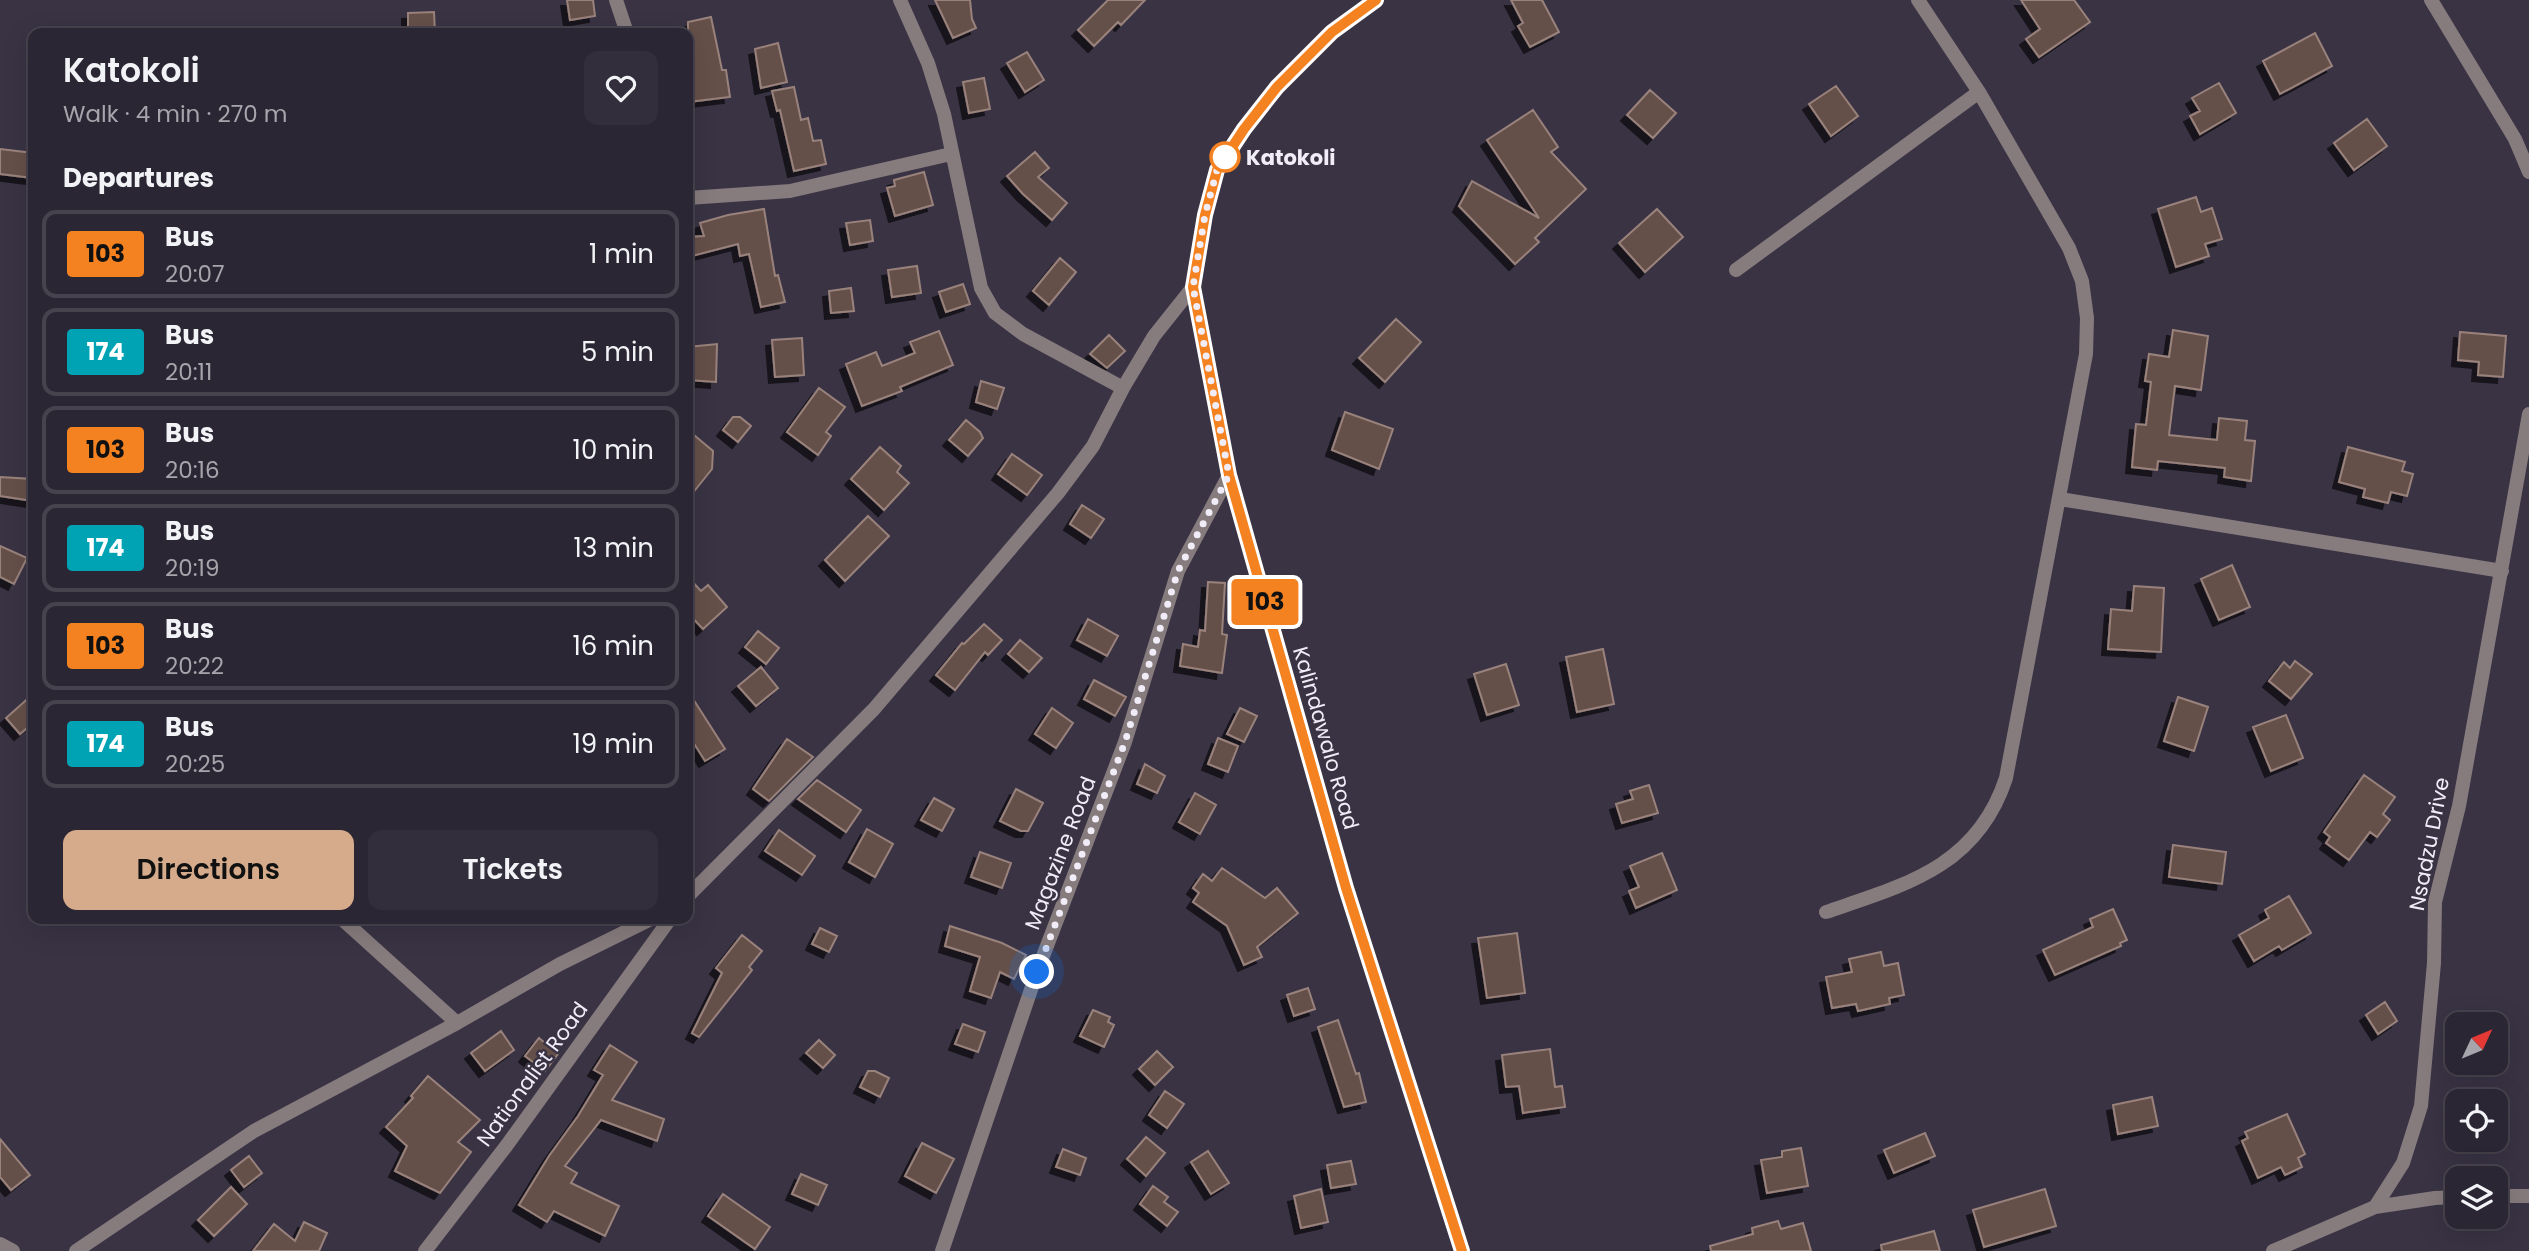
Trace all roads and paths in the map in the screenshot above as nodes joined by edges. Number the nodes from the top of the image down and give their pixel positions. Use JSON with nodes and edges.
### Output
{"nodes":[{"id":1,"x":617,"y":0,"type":"edge"},
{"id":2,"x":900,"y":0,"type":"edge"},
{"id":3,"x":1376,"y":0,"type":"edge"},
{"id":4,"x":1917,"y":0,"type":"edge"},
{"id":5,"x":2431,"y":0,"type":"edge"},
{"id":6,"x":625,"y":28,"type":"edge"},
{"id":7,"x":1979,"y":92,"type":"junction"},
{"id":8,"x":951,"y":154,"type":"junction"},
{"id":9,"x":2529,"y":172,"type":"edge"},
{"id":10,"x":693,"y":198,"type":"edge"},
{"id":11,"x":1736,"y":270,"type":"dead end"},
{"id":12,"x":1193,"y":287,"type":"junction"},
{"id":13,"x":1123,"y":388,"type":"junction"},
{"id":14,"x":2529,"y":414,"type":"edge"},
{"id":15,"x":1229,"y":475,"type":"junction"},
{"id":16,"x":2060,"y":499,"type":"junction"},
{"id":17,"x":2502,"y":571,"type":"junction"},
{"id":18,"x":693,"y":891,"type":"edge"},
{"id":19,"x":1826,"y":912,"type":"dead end"},
{"id":20,"x":348,"y":924,"type":"edge"},
{"id":21,"x":641,"y":924,"type":"edge"},
{"id":22,"x":666,"y":924,"type":"edge"},
{"id":23,"x":457,"y":1023,"type":"junction"},
{"id":24,"x":2508,"y":1196,"type":"edge"},
{"id":25,"x":2529,"y":1196,"type":"edge"},
{"id":26,"x":2445,"y":1198,"type":"edge"},
{"id":27,"x":2375,"y":1207,"type":"junction"},
{"id":28,"x":0,"y":1244,"type":"edge"},
{"id":29,"x":13,"y":1251,"type":"edge"},
{"id":30,"x":76,"y":1251,"type":"edge"},
{"id":31,"x":425,"y":1251,"type":"edge"},
{"id":32,"x":942,"y":1251,"type":"edge"},
{"id":33,"x":1462,"y":1251,"type":"edge"},
{"id":34,"x":2273,"y":1251,"type":"edge"}],
"edges":[{"from":1,"to":6,"type":"street"},
{"from":2,"to":8,"type":"street"},
{"from":3,"to":12,"type":"street","name":"Kalindawalo Road"},
{"from":4,"to":7,"type":"street"},
{"from":5,"to":9,"type":"street"},
{"from":7,"to":11,"type":"street"},
{"from":7,"to":16,"type":"street"},
{"from":8,"to":10,"type":"street"},
{"from":8,"to":13,"type":"street"},
{"from":12,"to":13,"type":"street"},
{"from":12,"to":15,"type":"street","name":"Kalindawalo Road"},
{"from":13,"to":18,"type":"street"},
{"from":14,"to":17,"type":"street","name":"Nsadzu Drive"},
{"from":15,"to":32,"type":"street","name":"Magazine Road"},
{"from":15,"to":33,"type":"street","name":"Kalindawalo Road"},
{"from":16,"to":17,"type":"street"},
{"from":16,"to":19,"type":"street"},
{"from":17,"to":27,"type":"street","name":"Nsadzu Drive"},
{"from":20,"to":23,"type":"street"},
{"from":21,"to":23,"type":"street"},
{"from":22,"to":31,"type":"street","name":"Nationalist Road"},
{"from":23,"to":30,"type":"street"},
{"from":24,"to":25,"type":"street"},
{"from":26,"to":27,"type":"street"},
{"from":27,"to":34,"type":"street"},
{"from":28,"to":29,"type":"street"}]}
